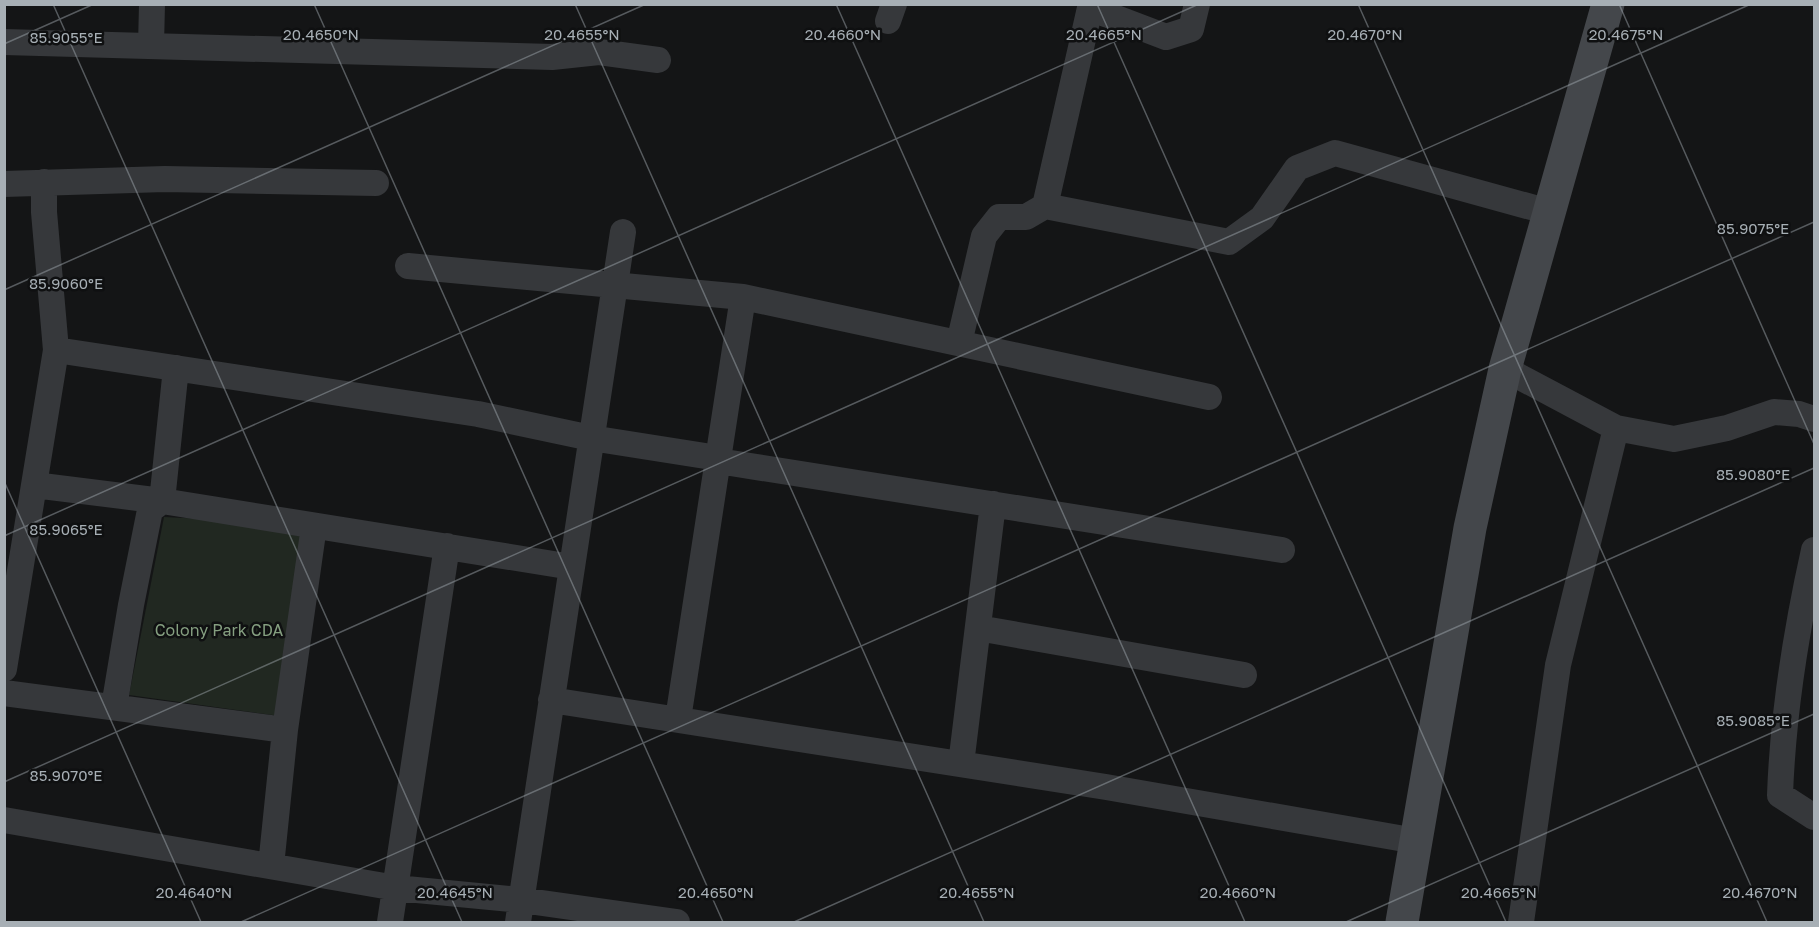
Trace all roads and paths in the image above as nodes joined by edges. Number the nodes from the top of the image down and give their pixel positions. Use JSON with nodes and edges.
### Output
{"nodes":[{"id":1,"x":152,"y":4,"type":"edge"},
{"id":2,"x":1197,"y":4,"type":"edge"},
{"id":3,"x":1608,"y":4,"type":"edge"},
{"id":4,"x":1084,"y":6,"type":"edge"},
{"id":5,"x":4,"y":42,"type":"edge"},
{"id":6,"x":151,"y":46,"type":"junction"},
{"id":7,"x":658,"y":60,"type":"dead end"},
{"id":8,"x":44,"y":182,"type":"junction"},
{"id":9,"x":376,"y":183,"type":"dead end"},
{"id":10,"x":4,"y":184,"type":"edge"},
{"id":11,"x":1045,"y":206,"type":"junction"},
{"id":12,"x":1549,"y":212,"type":"junction"},
{"id":13,"x":623,"y":232,"type":"dead end"},
{"id":14,"x":408,"y":266,"type":"dead end"},
{"id":15,"x":615,"y":285,"type":"junction"},
{"id":16,"x":743,"y":297,"type":"junction"},
{"id":17,"x":959,"y":343,"type":"junction"},
{"id":18,"x":56,"y":350,"type":"junction"},
{"id":19,"x":176,"y":368,"type":"junction"},
{"id":20,"x":1505,"y":369,"type":"junction"},
{"id":21,"x":1209,"y":397,"type":"dead end"},
{"id":22,"x":1815,"y":419,"type":"edge"},
{"id":23,"x":1616,"y":428,"type":"junction"},
{"id":24,"x":591,"y":438,"type":"junction"},
{"id":25,"x":718,"y":458,"type":"junction"},
{"id":26,"x":34,"y":485,"type":"junction"},
{"id":27,"x":162,"y":501,"type":"junction"},
{"id":28,"x":993,"y":504,"type":"junction"},
{"id":29,"x":314,"y":526,"type":"junction"},
{"id":30,"x":447,"y":546,"type":"junction"},
{"id":31,"x":1282,"y":549,"type":"dead end"},
{"id":32,"x":1815,"y":550,"type":"edge"},
{"id":33,"x":572,"y":567,"type":"junction"},
{"id":34,"x":978,"y":628,"type":"junction"},
{"id":35,"x":4,"y":669,"type":"edge"},
{"id":36,"x":1244,"y":675,"type":"dead end"},
{"id":37,"x":4,"y":693,"type":"edge"},
{"id":38,"x":551,"y":700,"type":"junction"},
{"id":39,"x":114,"y":707,"type":"junction"},
{"id":40,"x":678,"y":719,"type":"junction"},
{"id":41,"x":285,"y":730,"type":"junction"},
{"id":42,"x":961,"y":764,"type":"junction"},
{"id":43,"x":1815,"y":817,"type":"edge"},
{"id":44,"x":4,"y":820,"type":"edge"},
{"id":45,"x":1416,"y":841,"type":"junction"},
{"id":46,"x":271,"y":866,"type":"junction"},
{"id":47,"x":396,"y":888,"type":"junction"},
{"id":48,"x":519,"y":911,"type":"edge"},
{"id":49,"x":390,"y":922,"type":"edge"},
{"id":50,"x":677,"y":922,"type":"edge"},
{"id":51,"x":1402,"y":922,"type":"edge"},
{"id":52,"x":1521,"y":922,"type":"edge"}],
"edges":[{"from":1,"to":6,"type":"street"},
{"from":2,"to":4,"type":"street"},
{"from":3,"to":12,"type":"street"},
{"from":4,"to":11,"type":"street"},
{"from":5,"to":6,"type":"street"},
{"from":6,"to":7,"type":"street"},
{"from":8,"to":9,"type":"street"},
{"from":8,"to":10,"type":"street"},
{"from":8,"to":18,"type":"street"},
{"from":11,"to":12,"type":"street"},
{"from":11,"to":17,"type":"street"},
{"from":12,"to":20,"type":"street"},
{"from":13,"to":15,"type":"street"},
{"from":14,"to":15,"type":"street"},
{"from":15,"to":16,"type":"street"},
{"from":15,"to":24,"type":"street"},
{"from":16,"to":17,"type":"street"},
{"from":16,"to":25,"type":"street"},
{"from":17,"to":21,"type":"street"},
{"from":18,"to":19,"type":"street"},
{"from":18,"to":26,"type":"street"},
{"from":19,"to":24,"type":"street"},
{"from":19,"to":27,"type":"street"},
{"from":20,"to":23,"type":"street"},
{"from":20,"to":45,"type":"street"},
{"from":22,"to":23,"type":"street"},
{"from":23,"to":52,"type":"street"},
{"from":24,"to":25,"type":"street"},
{"from":24,"to":33,"type":"street"},
{"from":25,"to":28,"type":"street"},
{"from":25,"to":40,"type":"street"},
{"from":26,"to":27,"type":"street"},
{"from":26,"to":35,"type":"street"},
{"from":27,"to":29,"type":"street"},
{"from":27,"to":39,"type":"street"},
{"from":28,"to":31,"type":"street"},
{"from":28,"to":34,"type":"street"},
{"from":29,"to":30,"type":"street"},
{"from":29,"to":41,"type":"street"},
{"from":30,"to":33,"type":"street"},
{"from":30,"to":47,"type":"street"},
{"from":32,"to":43,"type":"street"},
{"from":33,"to":38,"type":"street"},
{"from":34,"to":36,"type":"street"},
{"from":34,"to":42,"type":"street"},
{"from":37,"to":39,"type":"street"},
{"from":38,"to":40,"type":"street"},
{"from":38,"to":48,"type":"street"},
{"from":39,"to":41,"type":"street"},
{"from":40,"to":42,"type":"street"},
{"from":41,"to":46,"type":"street"},
{"from":42,"to":45,"type":"street"},
{"from":44,"to":46,"type":"street"},
{"from":45,"to":51,"type":"street"},
{"from":46,"to":47,"type":"street"},
{"from":47,"to":48,"type":"street"},
{"from":47,"to":49,"type":"street"},
{"from":48,"to":50,"type":"street"}]}
